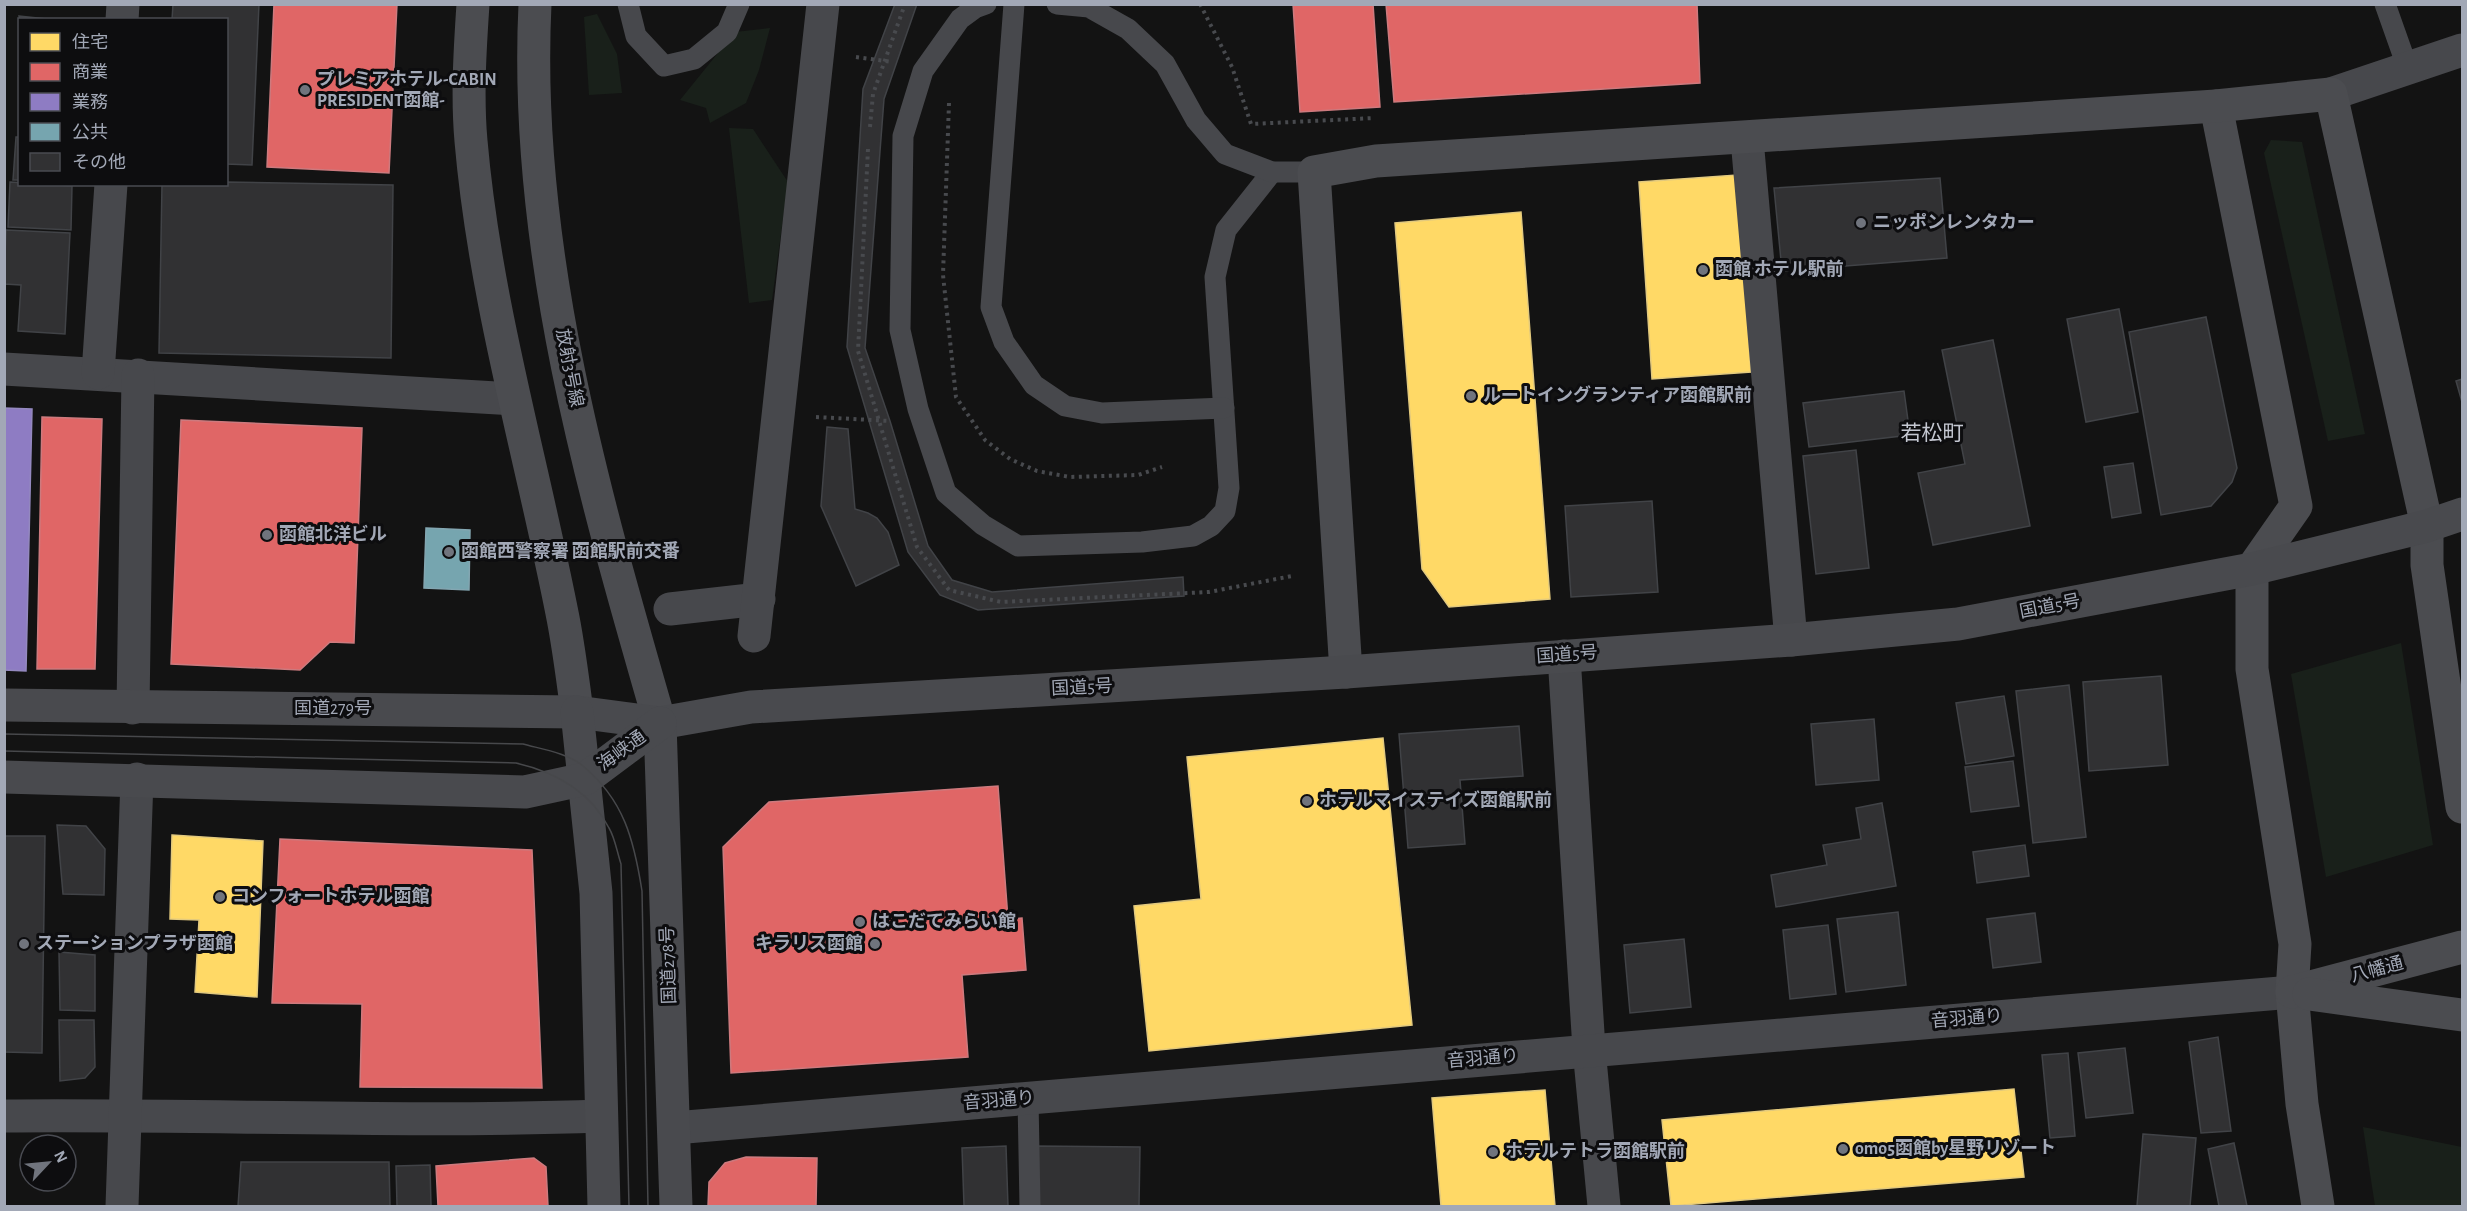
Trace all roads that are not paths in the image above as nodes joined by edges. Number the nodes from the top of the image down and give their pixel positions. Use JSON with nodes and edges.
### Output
{"nodes":[{"id":1,"x":473,"y":4,"type":"edge"},
{"id":2,"x":535,"y":4,"type":"edge"},
{"id":3,"x":628,"y":4,"type":"edge"},
{"id":4,"x":739,"y":4,"type":"edge"},
{"id":5,"x":823,"y":4,"type":"edge"},
{"id":6,"x":986,"y":4,"type":"edge"},
{"id":7,"x":1014,"y":4,"type":"edge"},
{"id":8,"x":1057,"y":4,"type":"edge"},
{"id":9,"x":2385,"y":4,"type":"edge"},
{"id":10,"x":2463,"y":50,"type":"edge"},
{"id":11,"x":2408,"y":69,"type":"junction"},
{"id":12,"x":2331,"y":94,"type":"junction"},
{"id":13,"x":2217,"y":106,"type":"junction"},
{"id":14,"x":1747,"y":139,"type":"junction"},
{"id":15,"x":1272,"y":172,"type":"junction"},
{"id":16,"x":1314,"y":172,"type":"junction"},
{"id":17,"x":111,"y":186,"type":"edge"},
{"id":18,"x":4,"y":369,"type":"edge"},
{"id":19,"x":98,"y":373,"type":"junction"},
{"id":20,"x":138,"y":375,"type":"junction"},
{"id":21,"x":514,"y":399,"type":"junction"},
{"id":22,"x":1224,"y":408,"type":"junction"},
{"id":23,"x":2463,"y":514,"type":"edge"},
{"id":24,"x":2427,"y":525,"type":"junction"},
{"id":25,"x":2252,"y":569,"type":"junction"},
{"id":26,"x":759,"y":599,"type":"junction"},
{"id":27,"x":670,"y":609,"type":"dead end"},
{"id":28,"x":753,"y":636,"type":"dead end"},
{"id":29,"x":1791,"y":640,"type":"junction"},
{"id":30,"x":1564,"y":656,"type":"junction"},
{"id":31,"x":1346,"y":672,"type":"junction"},
{"id":32,"x":4,"y":705,"type":"edge"},
{"id":33,"x":133,"y":708,"type":"junction"},
{"id":34,"x":577,"y":712,"type":"junction"},
{"id":35,"x":660,"y":723,"type":"junction"},
{"id":36,"x":4,"y":777,"type":"edge"},
{"id":37,"x":137,"y":779,"type":"junction"},
{"id":38,"x":585,"y":779,"type":"junction"},
{"id":39,"x":2463,"y":807,"type":"edge"},
{"id":40,"x":2463,"y":947,"type":"edge"},
{"id":41,"x":2292,"y":992,"type":"junction"},
{"id":42,"x":2463,"y":1015,"type":"edge"},
{"id":43,"x":1589,"y":1049,"type":"junction"},
{"id":44,"x":1028,"y":1099,"type":"junction"},
{"id":45,"x":127,"y":1115,"type":"junction"},
{"id":46,"x":4,"y":1116,"type":"edge"},
{"id":47,"x":601,"y":1116,"type":"junction"},
{"id":48,"x":674,"y":1128,"type":"junction"},
{"id":49,"x":122,"y":1206,"type":"edge"},
{"id":50,"x":604,"y":1206,"type":"edge"},
{"id":51,"x":676,"y":1206,"type":"edge"},
{"id":52,"x":1030,"y":1206,"type":"edge"},
{"id":53,"x":1604,"y":1206,"type":"edge"},
{"id":54,"x":2318,"y":1206,"type":"edge"}],
"edges":[{"from":1,"to":21,"type":"street"},
{"from":2,"to":35,"type":"street","name":"放射3号線"},
{"from":3,"to":4,"type":"lane"},
{"from":5,"to":26,"type":"street"},
{"from":6,"to":22,"type":"lane"},
{"from":7,"to":22,"type":"lane"},
{"from":8,"to":15,"type":"lane"},
{"from":9,"to":11,"type":"lane"},
{"from":10,"to":11,"type":"street"},
{"from":11,"to":12,"type":"street"},
{"from":12,"to":13,"type":"street"},
{"from":12,"to":24,"type":"street"},
{"from":13,"to":14,"type":"street"},
{"from":13,"to":25,"type":"street"},
{"from":14,"to":16,"type":"street"},
{"from":14,"to":29,"type":"street"},
{"from":15,"to":16,"type":"lane"},
{"from":15,"to":22,"type":"lane"},
{"from":16,"to":31,"type":"street"},
{"from":17,"to":19,"type":"street"},
{"from":18,"to":19,"type":"street"},
{"from":19,"to":20,"type":"street"},
{"from":20,"to":21,"type":"street"},
{"from":20,"to":33,"type":"street"},
{"from":21,"to":34,"type":"street"},
{"from":23,"to":24,"type":"highway","name":"国道5号"},
{"from":24,"to":25,"type":"highway","name":"国道5号"},
{"from":24,"to":39,"type":"street"},
{"from":25,"to":29,"type":"highway","name":"国道5号"},
{"from":25,"to":41,"type":"street"},
{"from":26,"to":27,"type":"street"},
{"from":26,"to":28,"type":"street"},
{"from":29,"to":30,"type":"highway","name":"国道5号"},
{"from":30,"to":31,"type":"highway","name":"国道5号"},
{"from":30,"to":43,"type":"street"},
{"from":31,"to":35,"type":"highway","name":"国道5号"},
{"from":32,"to":33,"type":"highway","name":"国道279号"},
{"from":33,"to":34,"type":"highway","name":"国道279号"},
{"from":34,"to":35,"type":"highway","name":"国道279号"},
{"from":34,"to":38,"type":"highway"},
{"from":35,"to":38,"type":"highway","name":"海峡通"},
{"from":35,"to":48,"type":"highway","name":"国道278号"},
{"from":36,"to":37,"type":"highway"},
{"from":37,"to":38,"type":"highway"},
{"from":37,"to":45,"type":"street"},
{"from":38,"to":47,"type":"highway"},
{"from":40,"to":41,"type":"street","name":"八幡通"},
{"from":41,"to":42,"type":"street"},
{"from":41,"to":43,"type":"street","name":"音羽通り"},
{"from":41,"to":54,"type":"street"},
{"from":43,"to":44,"type":"street","name":"音羽通り"},
{"from":43,"to":53,"type":"street"},
{"from":44,"to":48,"type":"street","name":"音羽通り"},
{"from":44,"to":52,"type":"lane"},
{"from":45,"to":46,"type":"street"},
{"from":45,"to":47,"type":"street"},
{"from":45,"to":49,"type":"street"},
{"from":47,"to":50,"type":"highway"},
{"from":48,"to":51,"type":"highway","name":"国道278号"}]}
